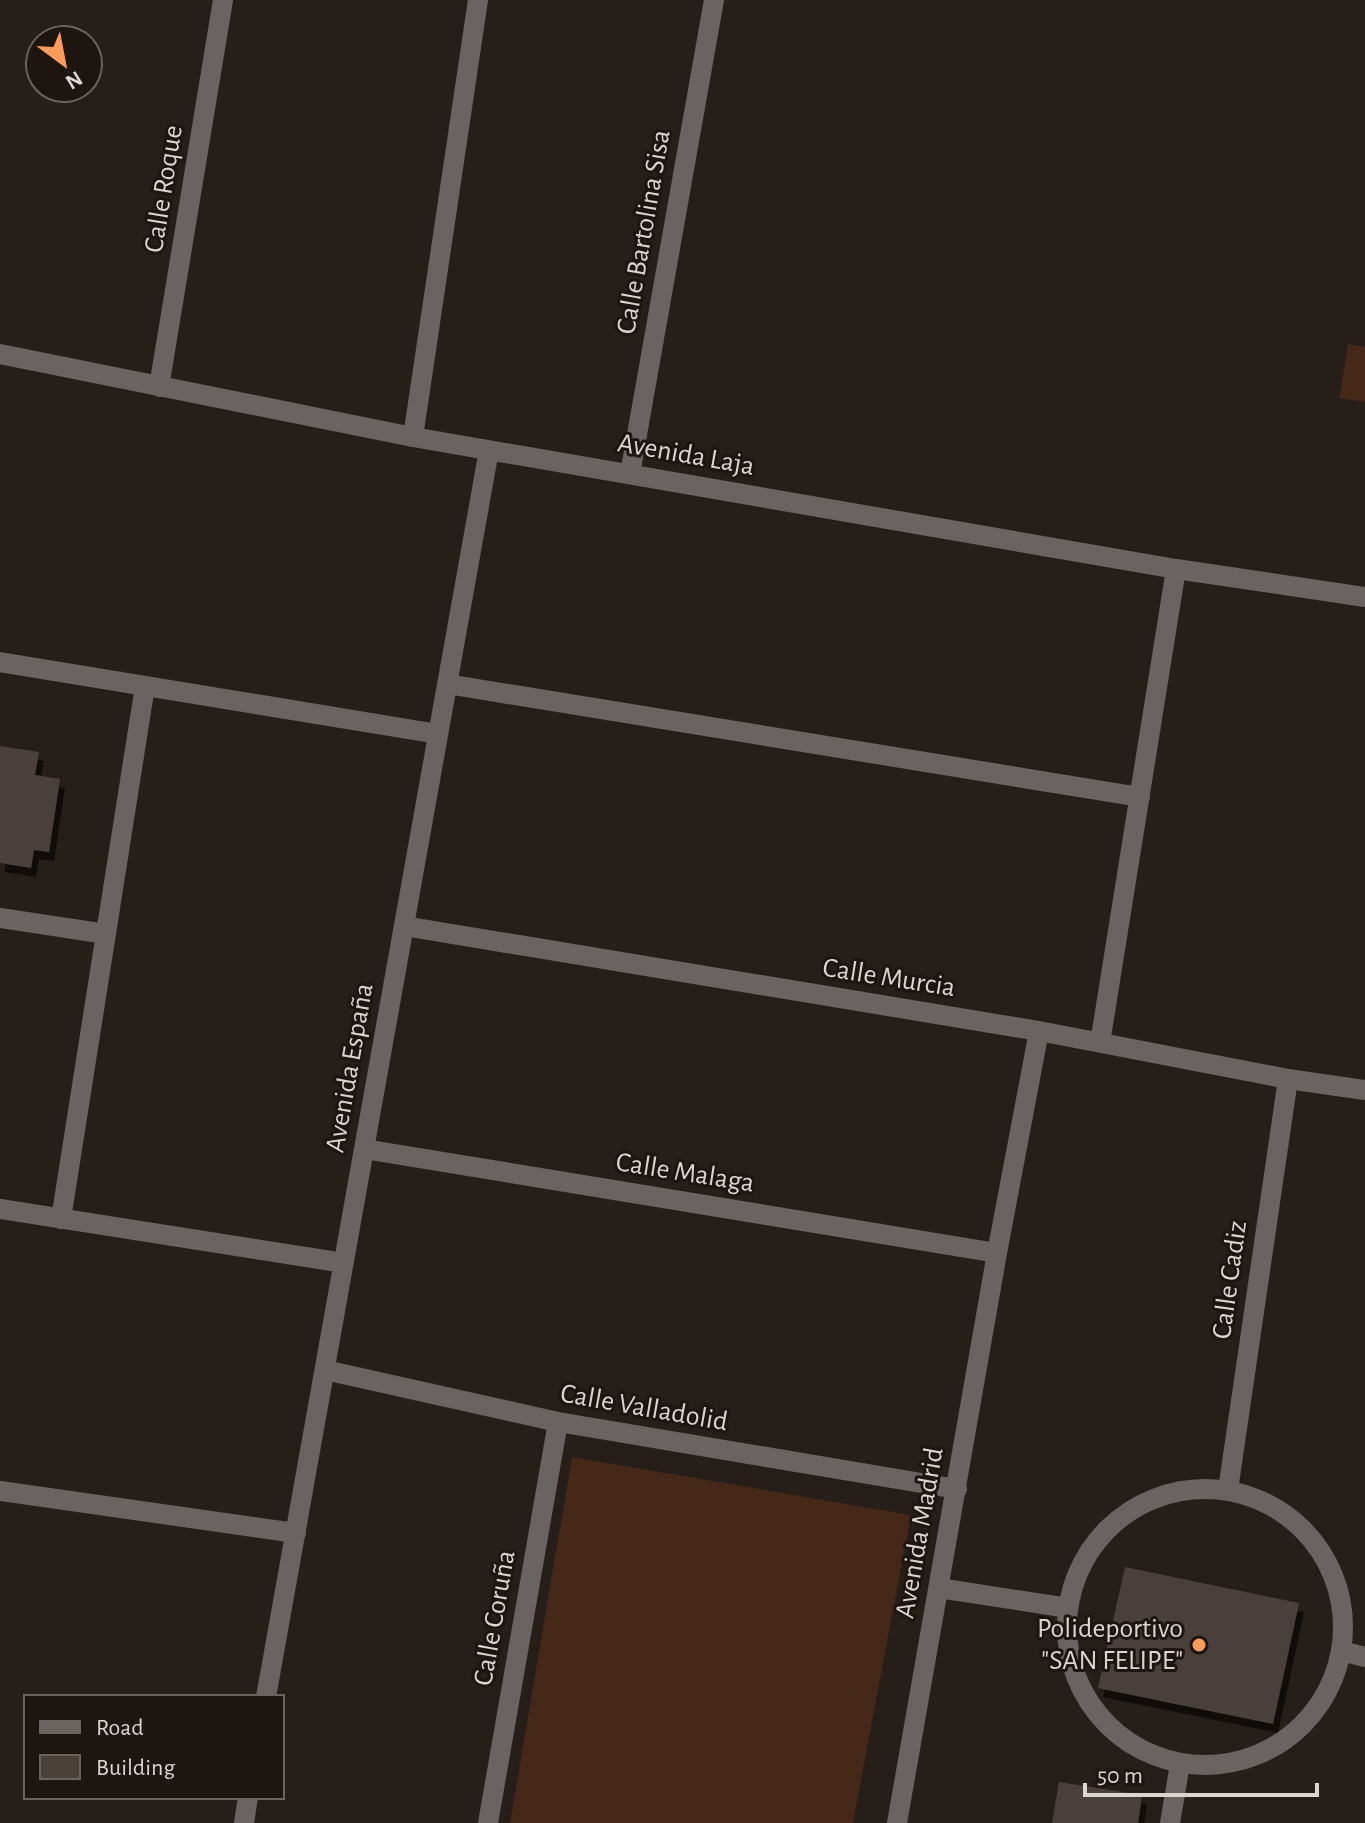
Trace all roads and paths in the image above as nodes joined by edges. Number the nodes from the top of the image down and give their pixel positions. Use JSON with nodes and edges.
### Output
{"nodes":[{"id":1,"x":223,"y":0,"type":"edge"},
{"id":2,"x":478,"y":0,"type":"edge"},
{"id":3,"x":714,"y":0,"type":"edge"},
{"id":4,"x":0,"y":354,"type":"edge"},
{"id":5,"x":159,"y":387,"type":"junction"},
{"id":6,"x":413,"y":437,"type":"junction"},
{"id":7,"x":489,"y":450,"type":"junction"},
{"id":8,"x":630,"y":474,"type":"junction"},
{"id":9,"x":1176,"y":569,"type":"junction"},
{"id":10,"x":1365,"y":597,"type":"edge"},
{"id":11,"x":0,"y":662,"type":"edge"},
{"id":12,"x":447,"y":684,"type":"junction"},
{"id":13,"x":145,"y":686,"type":"junction"},
{"id":14,"x":438,"y":734,"type":"junction"},
{"id":15,"x":1140,"y":797,"type":"junction"},
{"id":16,"x":0,"y":918,"type":"edge"},
{"id":17,"x":404,"y":926,"type":"junction"},
{"id":18,"x":106,"y":934,"type":"junction"},
{"id":19,"x":1039,"y":1031,"type":"junction"},
{"id":20,"x":1100,"y":1043,"type":"junction"},
{"id":21,"x":1288,"y":1079,"type":"junction"},
{"id":22,"x":1365,"y":1090,"type":"edge"},
{"id":23,"x":364,"y":1149,"type":"junction"},
{"id":24,"x":0,"y":1209,"type":"edge"},
{"id":25,"x":61,"y":1219,"type":"junction"},
{"id":26,"x":997,"y":1253,"type":"junction"},
{"id":27,"x":344,"y":1263,"type":"junction"},
{"id":28,"x":325,"y":1370,"type":"junction"},
{"id":29,"x":558,"y":1422,"type":"junction"},
{"id":30,"x":957,"y":1489,"type":"junction"},
{"id":31,"x":1228,"y":1490,"type":"junction"},
{"id":32,"x":0,"y":1491,"type":"edge"},
{"id":33,"x":296,"y":1533,"type":"junction"},
{"id":34,"x":939,"y":1588,"type":"junction"},
{"id":35,"x":1068,"y":1608,"type":"junction"},
{"id":36,"x":1342,"y":1651,"type":"junction"},
{"id":37,"x":1365,"y":1657,"type":"edge"},
{"id":38,"x":266,"y":1695,"type":"edge"},
{"id":39,"x":1180,"y":1764,"type":"junction"},
{"id":40,"x":248,"y":1799,"type":"edge"},
{"id":41,"x":244,"y":1823,"type":"edge"},
{"id":42,"x":488,"y":1823,"type":"edge"},
{"id":43,"x":897,"y":1823,"type":"edge"},
{"id":44,"x":1170,"y":1823,"type":"edge"}],
"edges":[{"from":1,"to":5,"type":"street","name":"Calle Roque"},
{"from":2,"to":6,"type":"street"},
{"from":3,"to":8,"type":"street","name":"Calle Bartolina Sisa"},
{"from":4,"to":5,"type":"street","name":"Avenida Laja"},
{"from":5,"to":6,"type":"street","name":"Avenida Laja"},
{"from":6,"to":7,"type":"street","name":"Avenida Laja"},
{"from":7,"to":8,"type":"street","name":"Avenida Laja"},
{"from":7,"to":12,"type":"street","name":"Avenida España"},
{"from":8,"to":9,"type":"street","name":"Avenida Laja"},
{"from":9,"to":10,"type":"street","name":"Avenida Laja"},
{"from":9,"to":15,"type":"street"},
{"from":11,"to":13,"type":"street"},
{"from":12,"to":14,"type":"street","name":"Avenida España"},
{"from":12,"to":15,"type":"street"},
{"from":13,"to":14,"type":"street"},
{"from":13,"to":18,"type":"street"},
{"from":14,"to":17,"type":"street","name":"Avenida España"},
{"from":15,"to":20,"type":"street"},
{"from":16,"to":18,"type":"street"},
{"from":17,"to":19,"type":"street","name":"Calle Murcia"},
{"from":17,"to":23,"type":"street","name":"Avenida España"},
{"from":18,"to":25,"type":"street"},
{"from":19,"to":20,"type":"street","name":"Calle Murcia"},
{"from":19,"to":26,"type":"street","name":"Avenida Madrid"},
{"from":20,"to":21,"type":"street","name":"Calle Murcia"},
{"from":21,"to":22,"type":"street","name":"Calle Murcia"},
{"from":21,"to":31,"type":"street","name":"Calle Cadiz"},
{"from":23,"to":26,"type":"street","name":"Calle Malaga"},
{"from":23,"to":27,"type":"street","name":"Avenida España"},
{"from":24,"to":25,"type":"street"},
{"from":25,"to":27,"type":"street"},
{"from":26,"to":30,"type":"street","name":"Avenida Madrid"},
{"from":27,"to":28,"type":"street","name":"Avenida España"},
{"from":28,"to":29,"type":"street","name":"Calle Valladolid"},
{"from":28,"to":33,"type":"street","name":"Avenida España"},
{"from":29,"to":30,"type":"street","name":"Calle Valladolid"},
{"from":29,"to":42,"type":"street","name":"Calle Coruña"},
{"from":30,"to":34,"type":"street","name":"Avenida Madrid"},
{"from":31,"to":35,"type":"street"},
{"from":31,"to":36,"type":"street"},
{"from":32,"to":33,"type":"street"},
{"from":33,"to":38,"type":"street","name":"Avenida España"},
{"from":34,"to":35,"type":"street"},
{"from":34,"to":43,"type":"street","name":"Avenida Madrid"},
{"from":35,"to":39,"type":"street"},
{"from":36,"to":37,"type":"street"},
{"from":36,"to":39,"type":"street"},
{"from":39,"to":44,"type":"street"},
{"from":40,"to":41,"type":"street"}]}
